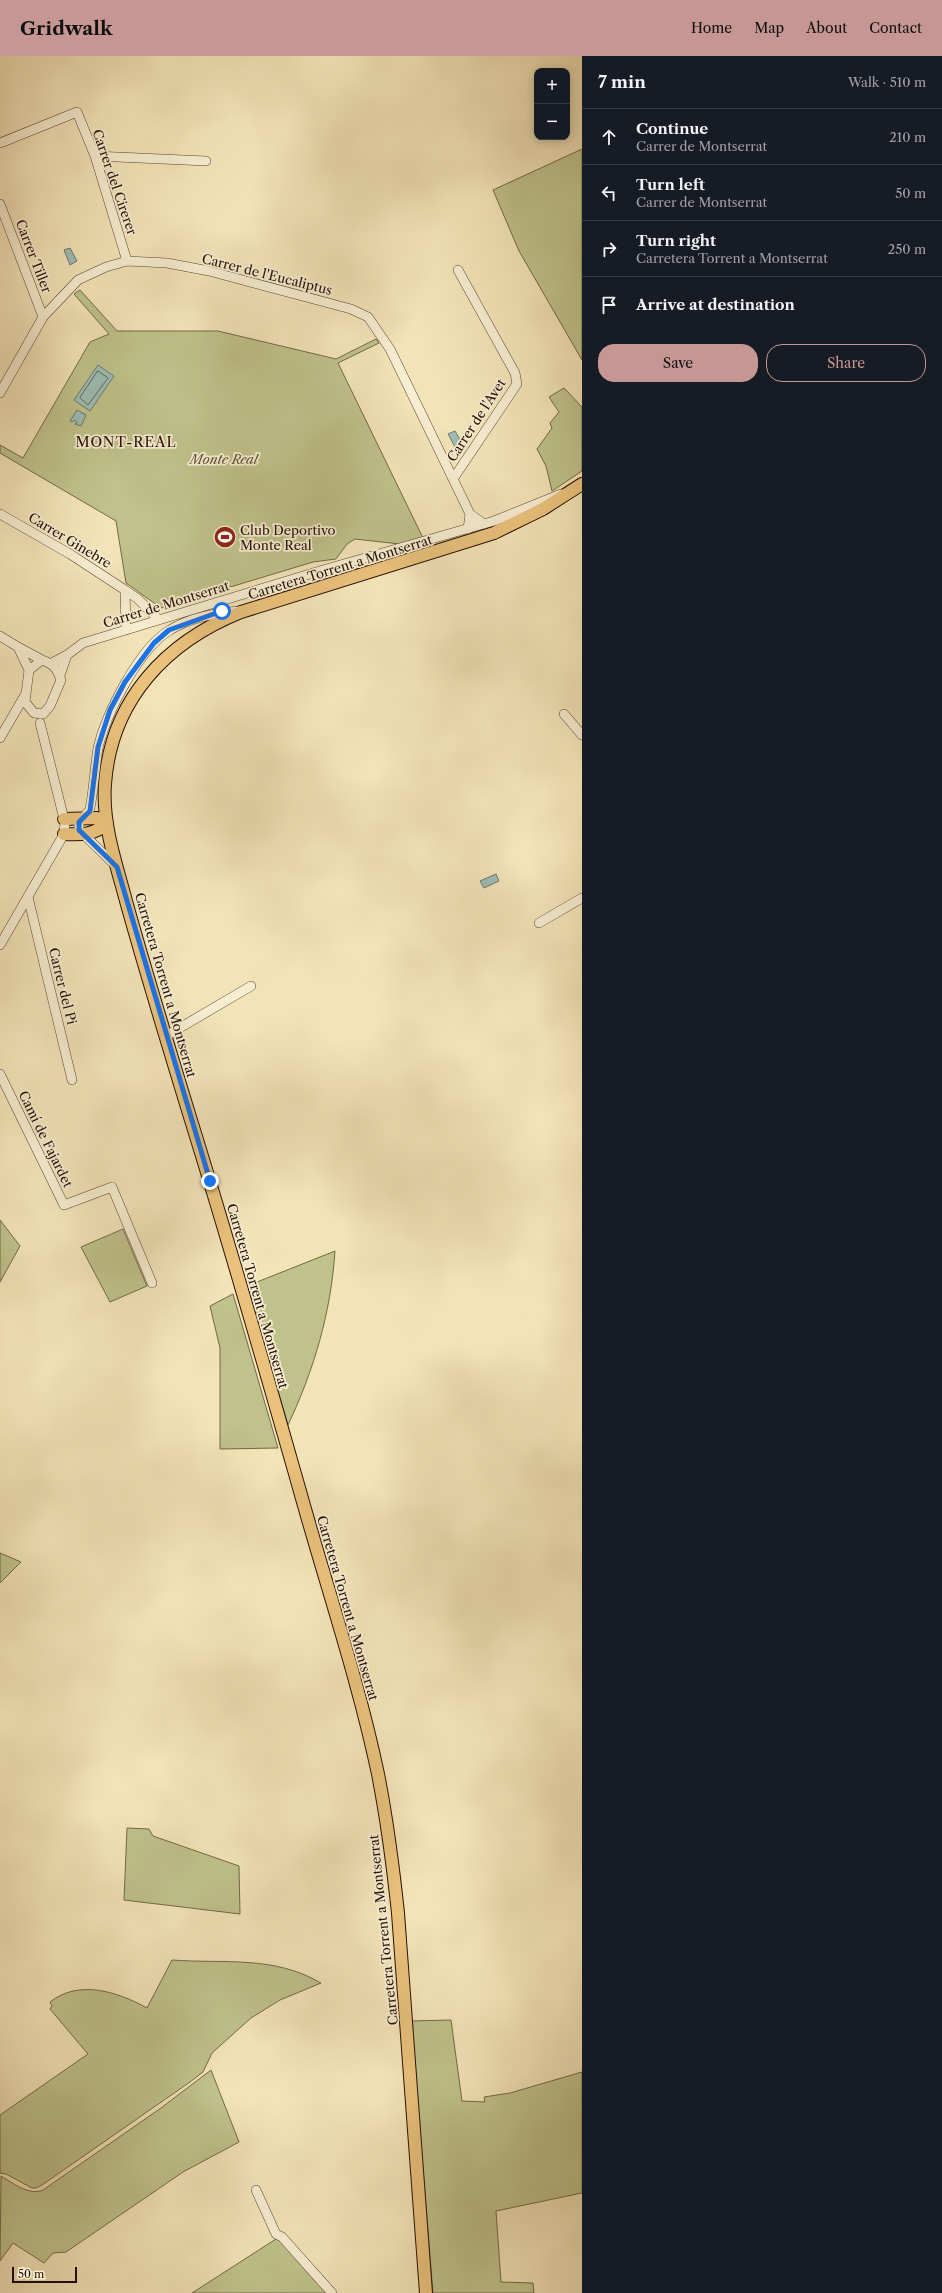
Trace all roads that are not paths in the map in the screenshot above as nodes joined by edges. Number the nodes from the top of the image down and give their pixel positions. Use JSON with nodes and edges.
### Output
{"nodes":[{"id":1,"x":0,"y":143,"type":"edge"},
{"id":2,"x":95,"y":156,"type":"junction"},
{"id":3,"x":206,"y":161,"type":"dead end"},
{"id":4,"x":0,"y":206,"type":"edge"},
{"id":5,"x":127,"y":261,"type":"junction"},
{"id":6,"x":458,"y":270,"type":"dead end"},
{"id":7,"x":43,"y":317,"type":"junction"},
{"id":8,"x":0,"y":393,"type":"edge"},
{"id":9,"x":453,"y":479,"type":"junction"},
{"id":10,"x":577,"y":488,"type":"edge"},
{"id":11,"x":0,"y":514,"type":"edge"},
{"id":12,"x":470,"y":514,"type":"junction"},
{"id":13,"x":484,"y":524,"type":"junction"},
{"id":14,"x":468,"y":529,"type":"junction"},
{"id":15,"x":125,"y":590,"type":"junction"},
{"id":16,"x":244,"y":611,"type":"junction"},
{"id":17,"x":159,"y":620,"type":"junction"},
{"id":18,"x":126,"y":630,"type":"junction"},
{"id":19,"x":0,"y":636,"type":"edge"},
{"id":20,"x":18,"y":647,"type":"junction"},
{"id":21,"x":67,"y":654,"type":"junction"},
{"id":22,"x":42,"y":660,"type":"junction"},
{"id":23,"x":52,"y":663,"type":"junction"},
{"id":24,"x":29,"y":670,"type":"junction"},
{"id":25,"x":60,"y":675,"type":"junction"},
{"id":26,"x":25,"y":695,"type":"junction"},
{"id":27,"x":13,"y":714,"type":"junction"},
{"id":28,"x":37,"y":714,"type":"junction"},
{"id":29,"x":564,"y":714,"type":"dead end"},
{"id":30,"x":582,"y":734,"type":"edge"},
{"id":31,"x":0,"y":738,"type":"edge"},
{"id":32,"x":82,"y":817,"type":"junction"},
{"id":33,"x":107,"y":823,"type":"junction"},
{"id":34,"x":64,"y":825,"type":"junction"},
{"id":35,"x":85,"y":834,"type":"junction"},
{"id":36,"x":117,"y":867,"type":"junction"},
{"id":37,"x":28,"y":898,"type":"junction"},
{"id":38,"x":582,"y":898,"type":"edge"},
{"id":39,"x":539,"y":923,"type":"dead end"},
{"id":40,"x":0,"y":945,"type":"edge"},
{"id":41,"x":251,"y":986,"type":"dead end"},
{"id":42,"x":166,"y":1036,"type":"junction"},
{"id":43,"x":0,"y":1074,"type":"edge"},
{"id":44,"x":72,"y":1080,"type":"dead end"},
{"id":45,"x":152,"y":1283,"type":"dead end"},
{"id":46,"x":256,"y":2190,"type":"dead end"},
{"id":47,"x":332,"y":2293,"type":"edge"},
{"id":48,"x":426,"y":2293,"type":"edge"}],
"edges":[{"from":1,"to":2,"type":"street","name":"Carrer del Cirerer"},
{"from":2,"to":3,"type":"street"},
{"from":2,"to":5,"type":"street","name":"Carrer del Cirerer"},
{"from":4,"to":7,"type":"street","name":"Carrer Tiller"},
{"from":5,"to":7,"type":"street","name":"Carrer de l'Eucaliptus"},
{"from":5,"to":9,"type":"street","name":"Carrer de l'Eucaliptus"},
{"from":6,"to":9,"type":"street","name":"Carrer de l'Avet"},
{"from":7,"to":8,"type":"street","name":"Carrer de l'Eucaliptus"},
{"from":9,"to":12,"type":"street","name":"Carrer de l'Eucaliptus"},
{"from":10,"to":13,"type":"street","name":"Carrer de Montserrat"},
{"from":10,"to":16,"type":"main road","name":"Carretera Torrent a Montserrat"},
{"from":11,"to":15,"type":"street","name":"Carrer Ginebre"},
{"from":12,"to":13,"type":"street"},
{"from":12,"to":14,"type":"street"},
{"from":13,"to":14,"type":"street","name":"Carrer de Montserrat"},
{"from":14,"to":17,"type":"street","name":"Carrer de Montserrat"},
{"from":15,"to":17,"type":"street","name":"Carrer Ginebre"},
{"from":15,"to":18,"type":"street"},
{"from":16,"to":32,"type":"street","name":"Carrer de Montserrat"},
{"from":16,"to":33,"type":"main road","name":"Carretera Torrent a Montserrat"},
{"from":17,"to":18,"type":"street","name":"Carrer de Montserrat"},
{"from":18,"to":21,"type":"street","name":"Carrer de Montserrat"},
{"from":19,"to":20,"type":"street"},
{"from":20,"to":22,"type":"street"},
{"from":20,"to":24,"type":"street"},
{"from":21,"to":23,"type":"street","name":"Carrer de Montserrat"},
{"from":21,"to":25,"type":"street"},
{"from":22,"to":23,"type":"street"},
{"from":22,"to":24,"type":"street"},
{"from":23,"to":25,"type":"street"},
{"from":24,"to":26,"type":"street"},
{"from":25,"to":28,"type":"street"},
{"from":26,"to":27,"type":"street"},
{"from":26,"to":28,"type":"street"},
{"from":27,"to":28,"type":"street"},
{"from":27,"to":31,"type":"street"},
{"from":28,"to":34,"type":"street"},
{"from":29,"to":30,"type":"street"},
{"from":32,"to":33,"type":"main road"},
{"from":32,"to":34,"type":"main road"},
{"from":32,"to":35,"type":"street"},
{"from":33,"to":35,"type":"main road"},
{"from":33,"to":36,"type":"main road","name":"Carretera Torrent a Montserrat"},
{"from":34,"to":35,"type":"main road"},
{"from":34,"to":37,"type":"street"},
{"from":35,"to":36,"type":"street"},
{"from":36,"to":42,"type":"main road","name":"Carretera Torrent a Montserrat"},
{"from":37,"to":40,"type":"street"},
{"from":37,"to":44,"type":"street","name":"Carrer del Pi"},
{"from":38,"to":39,"type":"street"},
{"from":41,"to":42,"type":"street"},
{"from":42,"to":48,"type":"main road","name":"Carretera Torrent a Montserrat"},
{"from":43,"to":45,"type":"street","name":"Camí de Fajardet"},
{"from":46,"to":47,"type":"street"}]}
